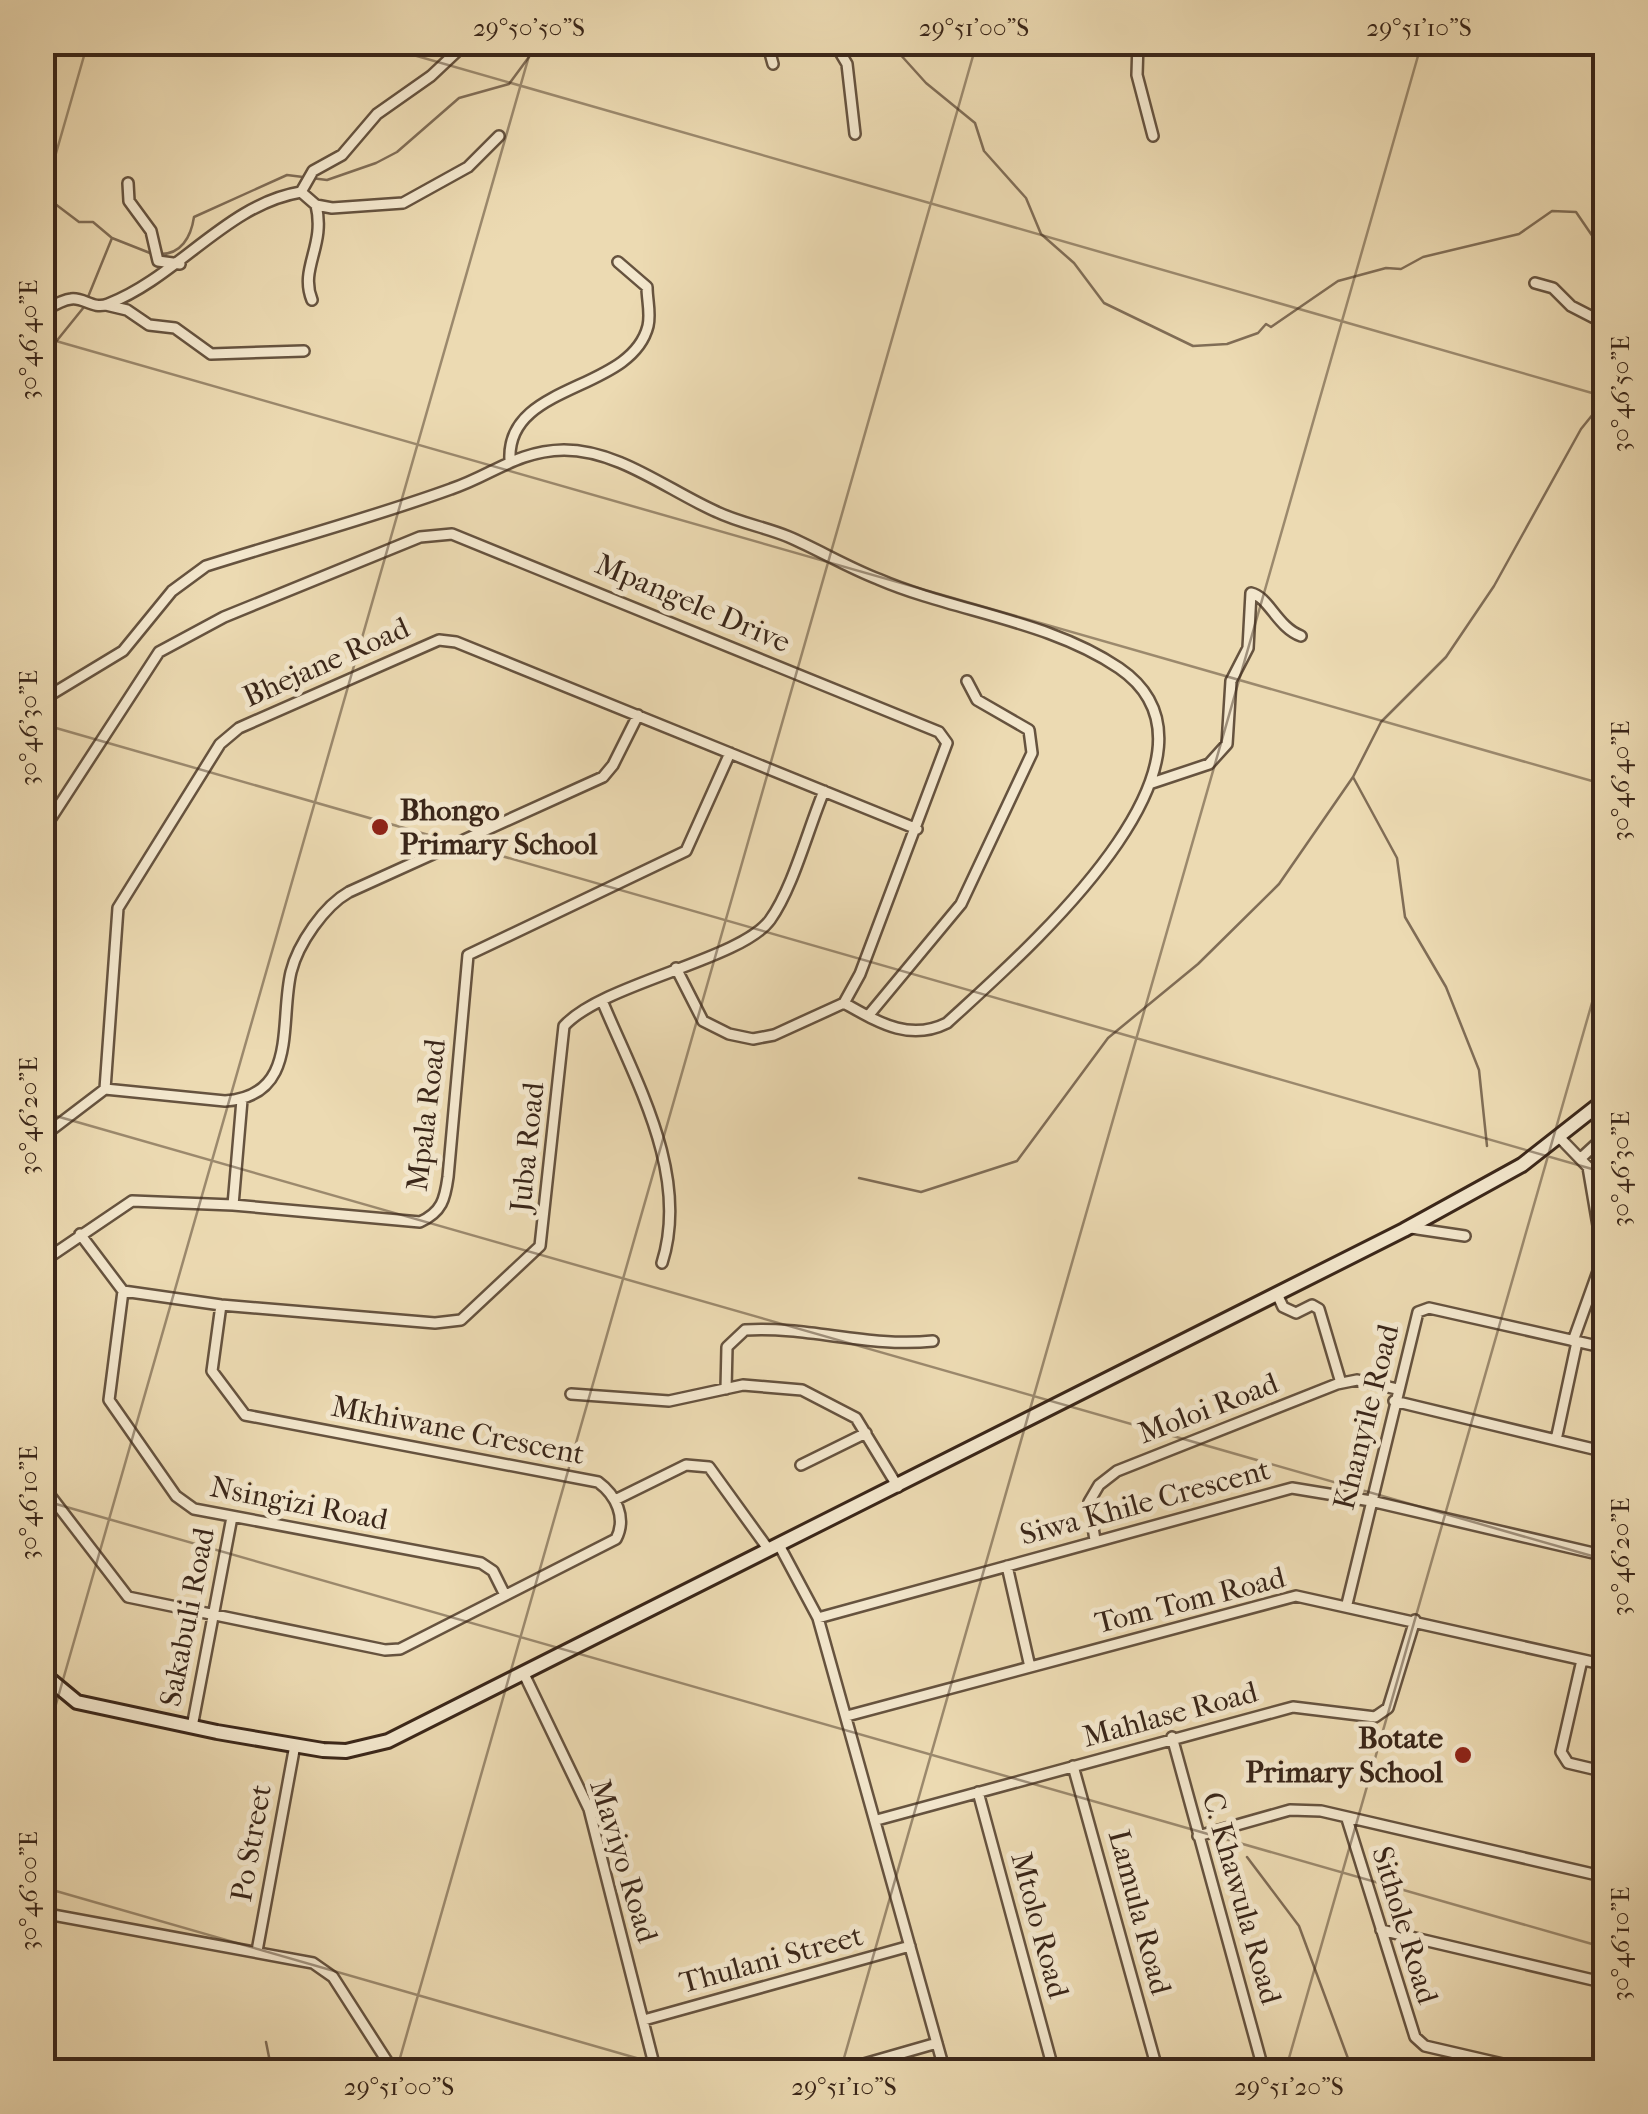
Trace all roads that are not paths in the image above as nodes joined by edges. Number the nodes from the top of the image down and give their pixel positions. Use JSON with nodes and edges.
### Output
{"nodes":[{"id":1,"x":467,"y":42,"type":"edge"},
{"id":2,"x":766,"y":42,"type":"edge"},
{"id":3,"x":834,"y":42,"type":"edge"},
{"id":4,"x":1138,"y":42,"type":"edge"},
{"id":5,"x":774,"y":64,"type":"dead end"},
{"id":6,"x":855,"y":134,"type":"dead end"},
{"id":7,"x":498,"y":136,"type":"dead end"},
{"id":8,"x":1154,"y":136,"type":"dead end"},
{"id":9,"x":128,"y":183,"type":"dead end"},
{"id":10,"x":301,"y":192,"type":"junction"},
{"id":11,"x":316,"y":205,"type":"junction"},
{"id":12,"x":618,"y":262,"type":"dead end"},
{"id":13,"x":180,"y":264,"type":"junction"},
{"id":14,"x":1535,"y":283,"type":"dead end"},
{"id":15,"x":312,"y":300,"type":"dead end"},
{"id":16,"x":106,"y":306,"type":"junction"},
{"id":17,"x":42,"y":312,"type":"edge"},
{"id":18,"x":1606,"y":324,"type":"edge"},
{"id":19,"x":304,"y":351,"type":"dead end"},
{"id":20,"x":510,"y":460,"type":"junction"},
{"id":21,"x":1301,"y":636,"type":"dead end"},
{"id":22,"x":967,"y":681,"type":"dead end"},
{"id":23,"x":42,"y":700,"type":"edge"},
{"id":24,"x":638,"y":715,"type":"junction"},
{"id":25,"x":730,"y":753,"type":"junction"},
{"id":26,"x":1152,"y":783,"type":"junction"},
{"id":27,"x":824,"y":792,"type":"junction"},
{"id":28,"x":917,"y":830,"type":"junction"},
{"id":29,"x":42,"y":832,"type":"edge"},
{"id":30,"x":676,"y":968,"type":"junction"},
{"id":31,"x":604,"y":1003,"type":"junction"},
{"id":32,"x":844,"y":1003,"type":"junction"},
{"id":33,"x":868,"y":1016,"type":"junction"},
{"id":34,"x":105,"y":1089,"type":"junction"},
{"id":35,"x":1606,"y":1099,"type":"edge"},
{"id":36,"x":242,"y":1100,"type":"junction"},
{"id":37,"x":1606,"y":1136,"type":"edge"},
{"id":38,"x":42,"y":1137,"type":"edge"},
{"id":39,"x":1560,"y":1138,"type":"junction"},
{"id":40,"x":1581,"y":1158,"type":"junction"},
{"id":41,"x":234,"y":1205,"type":"junction"},
{"id":42,"x":1408,"y":1228,"type":"junction"},
{"id":43,"x":80,"y":1234,"type":"junction"},
{"id":44,"x":1465,"y":1236,"type":"dead end"},
{"id":45,"x":42,"y":1262,"type":"edge"},
{"id":46,"x":662,"y":1262,"type":"dead end"},
{"id":47,"x":123,"y":1291,"type":"junction"},
{"id":48,"x":1277,"y":1294,"type":"junction"},
{"id":49,"x":221,"y":1304,"type":"junction"},
{"id":50,"x":933,"y":1341,"type":"dead end"},
{"id":51,"x":1575,"y":1341,"type":"junction"},
{"id":52,"x":1606,"y":1348,"type":"edge"},
{"id":53,"x":1341,"y":1383,"type":"junction"},
{"id":54,"x":1396,"y":1388,"type":"junction"},
{"id":55,"x":726,"y":1390,"type":"junction"},
{"id":56,"x":571,"y":1394,"type":"dead end"},
{"id":57,"x":1394,"y":1401,"type":"junction"},
{"id":58,"x":866,"y":1433,"type":"junction"},
{"id":59,"x":1556,"y":1440,"type":"junction"},
{"id":60,"x":1606,"y":1452,"type":"edge"},
{"id":61,"x":801,"y":1464,"type":"dead end"},
{"id":62,"x":42,"y":1485,"type":"edge"},
{"id":63,"x":898,"y":1488,"type":"junction"},
{"id":64,"x":614,"y":1500,"type":"junction"},
{"id":65,"x":1371,"y":1501,"type":"junction"},
{"id":66,"x":232,"y":1518,"type":"junction"},
{"id":67,"x":1096,"y":1540,"type":"junction"},
{"id":68,"x":774,"y":1548,"type":"junction"},
{"id":69,"x":1606,"y":1556,"type":"edge"},
{"id":70,"x":1007,"y":1566,"type":"junction"},
{"id":71,"x":505,"y":1595,"type":"junction"},
{"id":72,"x":1347,"y":1604,"type":"junction"},
{"id":73,"x":213,"y":1616,"type":"junction"},
{"id":74,"x":818,"y":1618,"type":"junction"},
{"id":75,"x":1415,"y":1620,"type":"junction"},
{"id":76,"x":1582,"y":1660,"type":"junction"},
{"id":77,"x":1606,"y":1665,"type":"edge"},
{"id":78,"x":1030,"y":1667,"type":"junction"},
{"id":79,"x":42,"y":1672,"type":"edge"},
{"id":80,"x":524,"y":1672,"type":"junction"},
{"id":81,"x":847,"y":1716,"type":"junction"},
{"id":82,"x":192,"y":1726,"type":"junction"},
{"id":83,"x":1172,"y":1737,"type":"junction"},
{"id":84,"x":295,"y":1745,"type":"junction"},
{"id":85,"x":1074,"y":1766,"type":"junction"},
{"id":86,"x":1606,"y":1772,"type":"edge"},
{"id":87,"x":978,"y":1792,"type":"junction"},
{"id":88,"x":1347,"y":1819,"type":"junction"},
{"id":89,"x":877,"y":1820,"type":"junction"},
{"id":90,"x":1198,"y":1836,"type":"junction"},
{"id":91,"x":1606,"y":1877,"type":"edge"},
{"id":92,"x":42,"y":1913,"type":"edge"},
{"id":93,"x":1381,"y":1930,"type":"junction"},
{"id":94,"x":910,"y":1946,"type":"junction"},
{"id":95,"x":257,"y":1951,"type":"junction"},
{"id":96,"x":1606,"y":1983,"type":"edge"},
{"id":97,"x":644,"y":2020,"type":"junction"},
{"id":98,"x":937,"y":2043,"type":"junction"},
{"id":99,"x":42,"y":2058,"type":"edge"},
{"id":100,"x":54,"y":2072,"type":"edge"},
{"id":101,"x":394,"y":2072,"type":"edge"},
{"id":102,"x":656,"y":2072,"type":"edge"},
{"id":103,"x":836,"y":2072,"type":"edge"},
{"id":104,"x":944,"y":2072,"type":"edge"},
{"id":105,"x":1054,"y":2072,"type":"edge"},
{"id":106,"x":1158,"y":2072,"type":"edge"},
{"id":107,"x":1264,"y":2072,"type":"edge"},
{"id":108,"x":1538,"y":2072,"type":"edge"}],
"edges":[{"from":1,"to":10,"type":"street"},
{"from":2,"to":5,"type":"street"},
{"from":3,"to":6,"type":"street"},
{"from":4,"to":8,"type":"street"},
{"from":7,"to":11,"type":"street"},
{"from":9,"to":13,"type":"street"},
{"from":10,"to":11,"type":"street"},
{"from":10,"to":13,"type":"street"},
{"from":11,"to":15,"type":"street"},
{"from":12,"to":20,"type":"street"},
{"from":13,"to":16,"type":"street"},
{"from":14,"to":18,"type":"street"},
{"from":16,"to":17,"type":"street"},
{"from":16,"to":19,"type":"street"},
{"from":20,"to":23,"type":"street"},
{"from":20,"to":26,"type":"street"},
{"from":21,"to":26,"type":"street"},
{"from":22,"to":33,"type":"street"},
{"from":24,"to":25,"type":"street","name":"Bhejane Road"},
{"from":24,"to":34,"type":"street","name":"Bhejane Road"},
{"from":24,"to":36,"type":"street"},
{"from":25,"to":27,"type":"street","name":"Bhejane Road"},
{"from":25,"to":41,"type":"street","name":"Mpala Road"},
{"from":26,"to":33,"type":"street"},
{"from":27,"to":28,"type":"street","name":"Bhejane Road"},
{"from":27,"to":30,"type":"street","name":"Juba Road"},
{"from":28,"to":29,"type":"street","name":"Mpangele Drive"},
{"from":28,"to":32,"type":"street","name":"Mpangele Drive"},
{"from":30,"to":31,"type":"street","name":"Juba Road"},
{"from":30,"to":32,"type":"street"},
{"from":31,"to":46,"type":"street"},
{"from":31,"to":49,"type":"street","name":"Juba Road"},
{"from":32,"to":33,"type":"street"},
{"from":34,"to":36,"type":"street"},
{"from":34,"to":38,"type":"street"},
{"from":35,"to":39,"type":"street"},
{"from":36,"to":41,"type":"street"},
{"from":37,"to":40,"type":"street"},
{"from":39,"to":40,"type":"street"},
{"from":39,"to":42,"type":"street"},
{"from":40,"to":51,"type":"street"},
{"from":41,"to":43,"type":"street","name":"Mpala Road"},
{"from":42,"to":44,"type":"street"},
{"from":42,"to":48,"type":"street"},
{"from":43,"to":45,"type":"street","name":"Mpala Road"},
{"from":43,"to":47,"type":"street"},
{"from":47,"to":49,"type":"street","name":"Juba Road"},
{"from":47,"to":66,"type":"street","name":"Nsingizi Road"},
{"from":48,"to":53,"type":"street"},
{"from":48,"to":63,"type":"street"},
{"from":49,"to":64,"type":"street","name":"Mkhiwane Crescent"},
{"from":50,"to":55,"type":"street"},
{"from":51,"to":52,"type":"street","name":"Khanyile Road"},
{"from":51,"to":54,"type":"street","name":"Khanyile Road"},
{"from":51,"to":59,"type":"street"},
{"from":53,"to":54,"type":"street","name":"Moloi Road"},
{"from":53,"to":67,"type":"street","name":"Moloi Road"},
{"from":54,"to":57,"type":"street","name":"Khanyile Road"},
{"from":55,"to":56,"type":"street"},
{"from":55,"to":58,"type":"street"},
{"from":57,"to":59,"type":"street"},
{"from":57,"to":65,"type":"street","name":"Khanyile Road"},
{"from":58,"to":61,"type":"street"},
{"from":58,"to":63,"type":"street"},
{"from":59,"to":60,"type":"street"},
{"from":62,"to":73,"type":"street","name":"Mkhiwane Crescent"},
{"from":63,"to":68,"type":"street"},
{"from":64,"to":68,"type":"street"},
{"from":64,"to":71,"type":"street","name":"Mkhiwane Crescent"},
{"from":65,"to":67,"type":"street","name":"Siwa Khile Crescent"},
{"from":65,"to":69,"type":"street","name":"Siwa Khile Crescent"},
{"from":65,"to":72,"type":"street","name":"Khanyile Road"},
{"from":66,"to":71,"type":"street","name":"Nsingizi Road"},
{"from":66,"to":73,"type":"street","name":"Sakabuli Road"},
{"from":67,"to":70,"type":"street","name":"Siwa Khile Crescent"},
{"from":68,"to":74,"type":"street"},
{"from":68,"to":80,"type":"street"},
{"from":70,"to":74,"type":"street","name":"Siwa Khile Crescent"},
{"from":70,"to":78,"type":"street"},
{"from":71,"to":73,"type":"street","name":"Mkhiwane Crescent"},
{"from":72,"to":75,"type":"street","name":"Tom Tom Road"},
{"from":72,"to":78,"type":"street","name":"Tom Tom Road"},
{"from":73,"to":82,"type":"street","name":"Sakabuli Road"},
{"from":74,"to":81,"type":"street"},
{"from":75,"to":76,"type":"street","name":"Tom Tom Road"},
{"from":75,"to":83,"type":"street","name":"Mahlase Road"},
{"from":76,"to":77,"type":"street","name":"Tom Tom Road"},
{"from":76,"to":86,"type":"street"},
{"from":78,"to":81,"type":"street","name":"Tom Tom Road"},
{"from":79,"to":82,"type":"street"},
{"from":80,"to":84,"type":"street"},
{"from":80,"to":97,"type":"street","name":"Maviyo Road"},
{"from":81,"to":89,"type":"street"},
{"from":82,"to":84,"type":"street"},
{"from":83,"to":85,"type":"street","name":"Mahlase Road"},
{"from":83,"to":90,"type":"street","name":"C. Khawula Road"},
{"from":84,"to":95,"type":"street","name":"Po Street"},
{"from":85,"to":87,"type":"street","name":"Mahlase Road"},
{"from":85,"to":106,"type":"street","name":"Lamula Road"},
{"from":87,"to":89,"type":"street","name":"Mahlase Road"},
{"from":87,"to":105,"type":"street","name":"Mtolo Road"},
{"from":88,"to":90,"type":"street"},
{"from":88,"to":91,"type":"street"},
{"from":88,"to":93,"type":"street","name":"Sithole Road"},
{"from":89,"to":94,"type":"street"},
{"from":90,"to":107,"type":"street","name":"C. Khawula Road"},
{"from":92,"to":95,"type":"street"},
{"from":93,"to":96,"type":"street"},
{"from":93,"to":108,"type":"street","name":"Sithole Road"},
{"from":94,"to":97,"type":"street","name":"Thulani Street"},
{"from":94,"to":98,"type":"street"},
{"from":95,"to":101,"type":"street"},
{"from":97,"to":102,"type":"street","name":"Maviyo Road"},
{"from":98,"to":103,"type":"street"},
{"from":98,"to":104,"type":"street"},
{"from":99,"to":100,"type":"street"}]}
